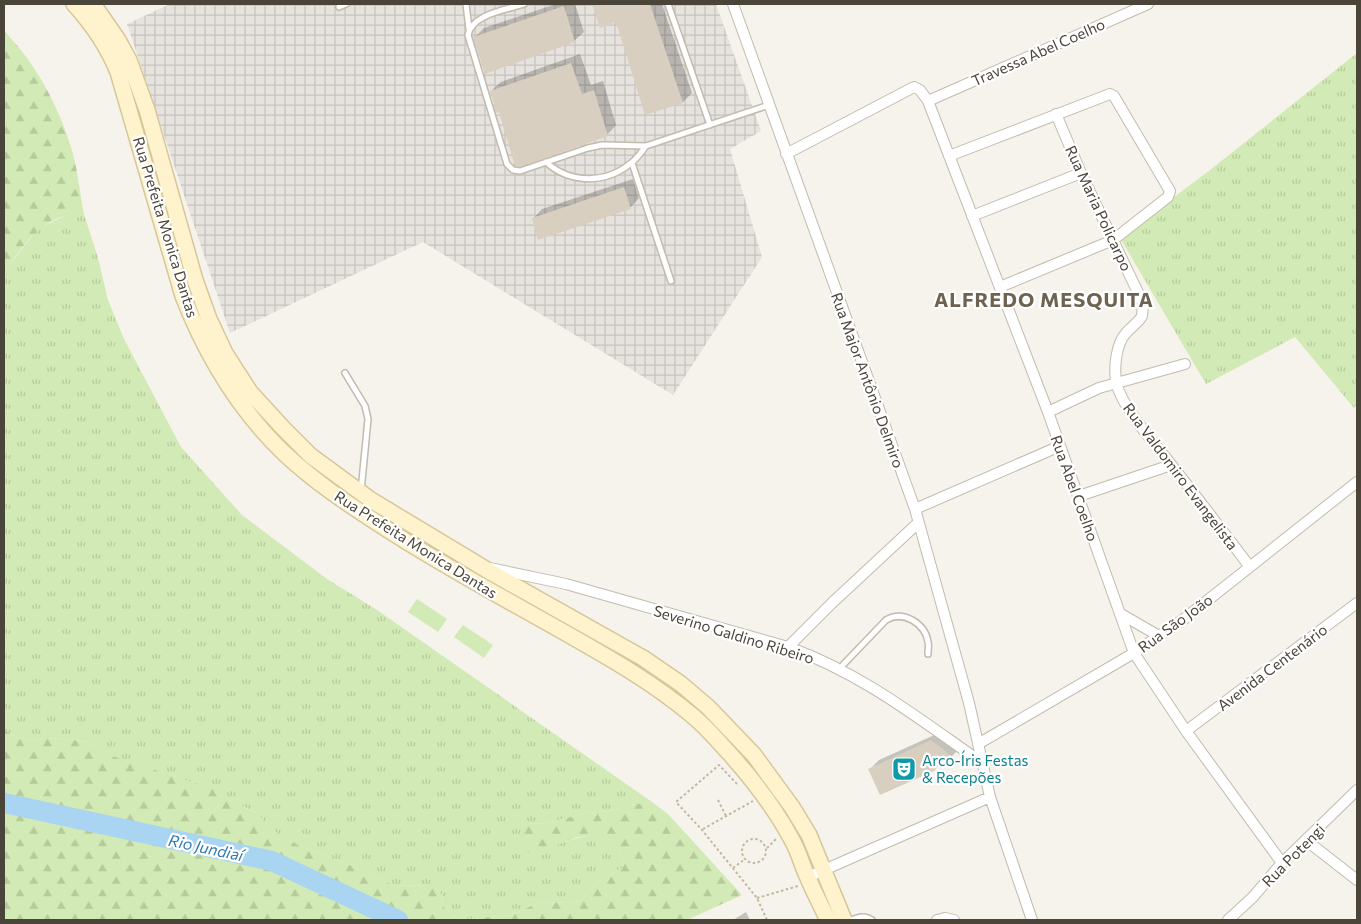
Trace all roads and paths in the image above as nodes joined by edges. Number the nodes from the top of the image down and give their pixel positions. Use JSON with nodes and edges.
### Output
{"nodes":[{"id":1,"x":74,"y":4,"type":"edge"},
{"id":2,"x":92,"y":4,"type":"edge"},
{"id":3,"x":346,"y":4,"type":"edge"},
{"id":4,"x":466,"y":4,"type":"edge"},
{"id":5,"x":524,"y":4,"type":"edge"},
{"id":6,"x":668,"y":4,"type":"edge"},
{"id":7,"x":733,"y":4,"type":"edge"},
{"id":8,"x":1148,"y":4,"type":"edge"},
{"id":9,"x":339,"y":7,"type":"dead end"},
{"id":10,"x":469,"y":30,"type":"junction"},
{"id":11,"x":928,"y":101,"type":"junction"},
{"id":12,"x":769,"y":106,"type":"junction"},
{"id":13,"x":1056,"y":114,"type":"junction"},
{"id":14,"x":710,"y":125,"type":"junction"},
{"id":15,"x":646,"y":146,"type":"junction"},
{"id":16,"x":786,"y":154,"type":"junction"},
{"id":17,"x":949,"y":156,"type":"junction"},
{"id":18,"x":546,"y":162,"type":"junction"},
{"id":19,"x":632,"y":163,"type":"junction"},
{"id":20,"x":1082,"y":173,"type":"junction"},
{"id":21,"x":972,"y":216,"type":"junction"},
{"id":22,"x":1113,"y":240,"type":"junction"},
{"id":23,"x":671,"y":281,"type":"dead end"},
{"id":24,"x":1000,"y":287,"type":"junction"},
{"id":25,"x":1185,"y":364,"type":"dead end"},
{"id":26,"x":345,"y":373,"type":"dead end"},
{"id":27,"x":1116,"y":382,"type":"junction"},
{"id":28,"x":1048,"y":412,"type":"junction"},
{"id":29,"x":1060,"y":446,"type":"junction"},
{"id":30,"x":1171,"y":465,"type":"junction"},
{"id":31,"x":1357,"y":482,"type":"edge"},
{"id":32,"x":361,"y":494,"type":"junction"},
{"id":33,"x":1079,"y":496,"type":"junction"},
{"id":34,"x":915,"y":508,"type":"junction"},
{"id":35,"x":918,"y":523,"type":"junction"},
{"id":36,"x":479,"y":565,"type":"junction"},
{"id":37,"x":1250,"y":567,"type":"junction"},
{"id":38,"x":471,"y":580,"type":"junction"},
{"id":39,"x":1357,"y":603,"type":"edge"},
{"id":40,"x":1121,"y":614,"type":"junction"},
{"id":41,"x":1159,"y":636,"type":"junction"},
{"id":42,"x":788,"y":647,"type":"junction"},
{"id":43,"x":1134,"y":653,"type":"junction"},
{"id":44,"x":928,"y":654,"type":"dead end"},
{"id":45,"x":840,"y":668,"type":"junction"},
{"id":46,"x":1186,"y":731,"type":"junction"},
{"id":47,"x":978,"y":744,"type":"junction"},
{"id":48,"x":981,"y":762,"type":"junction"},
{"id":49,"x":739,"y":786,"type":"dead end"},
{"id":50,"x":1357,"y":790,"type":"edge"},
{"id":51,"x":990,"y":797,"type":"junction"},
{"id":52,"x":718,"y":800,"type":"dead end"},
{"id":53,"x":758,"y":808,"type":"dead end"},
{"id":54,"x":726,"y":816,"type":"junction"},
{"id":55,"x":702,"y":830,"type":"junction"},
{"id":56,"x":1307,"y":841,"type":"junction"},
{"id":57,"x":781,"y":844,"type":"dead end"},
{"id":58,"x":766,"y":849,"type":"junction"},
{"id":59,"x":745,"y":859,"type":"junction"},
{"id":60,"x":1282,"y":863,"type":"junction"},
{"id":61,"x":732,"y":869,"type":"junction"},
{"id":62,"x":823,"y":871,"type":"junction"},
{"id":63,"x":1357,"y":880,"type":"edge"},
{"id":64,"x":805,"y":881,"type":"junction"},
{"id":65,"x":757,"y":898,"type":"junction"},
{"id":66,"x":767,"y":920,"type":"edge"},
{"id":67,"x":828,"y":920,"type":"edge"},
{"id":68,"x":844,"y":920,"type":"edge"},
{"id":69,"x":851,"y":920,"type":"edge"},
{"id":70,"x":872,"y":920,"type":"edge"},
{"id":71,"x":937,"y":920,"type":"edge"},
{"id":72,"x":954,"y":920,"type":"edge"},
{"id":73,"x":1032,"y":920,"type":"edge"},
{"id":74,"x":1228,"y":920,"type":"edge"}],
"edges":[{"from":1,"to":38,"type":"main road","name":"Rua Prefeita Monica Dantas"},
{"from":2,"to":32,"type":"main road","name":"Rua Prefeita Monica Dantas"},
{"from":3,"to":9,"type":"lane"},
{"from":4,"to":10,"type":"lane"},
{"from":5,"to":10,"type":"lane"},
{"from":6,"to":14,"type":"lane"},
{"from":7,"to":12,"type":"street","name":"Rua Major Antônio Delmiro"},
{"from":8,"to":11,"type":"street","name":"Travessa Abel Coelho"},
{"from":10,"to":18,"type":"lane"},
{"from":11,"to":16,"type":"street","name":"Rua Abel Coelho"},
{"from":11,"to":17,"type":"street","name":"Rua Abel Coelho"},
{"from":12,"to":14,"type":"lane"},
{"from":12,"to":16,"type":"street","name":"Rua Major Antônio Delmiro"},
{"from":13,"to":17,"type":"street"},
{"from":13,"to":20,"type":"street","name":"Rua Maria Policarpo"},
{"from":13,"to":22,"type":"street"},
{"from":14,"to":15,"type":"lane"},
{"from":15,"to":18,"type":"lane"},
{"from":15,"to":19,"type":"lane"},
{"from":16,"to":34,"type":"street","name":"Rua Major Antônio Delmiro"},
{"from":17,"to":21,"type":"street","name":"Rua Abel Coelho"},
{"from":18,"to":19,"type":"lane"},
{"from":19,"to":23,"type":"lane"},
{"from":20,"to":21,"type":"street"},
{"from":20,"to":22,"type":"street","name":"Rua Maria Policarpo"},
{"from":21,"to":24,"type":"street","name":"Rua Abel Coelho"},
{"from":22,"to":24,"type":"street"},
{"from":22,"to":27,"type":"street","name":"Rua Maria Policarpo"},
{"from":24,"to":28,"type":"street","name":"Rua Abel Coelho"},
{"from":25,"to":27,"type":"street"},
{"from":26,"to":32,"type":"lane"},
{"from":27,"to":28,"type":"street"},
{"from":27,"to":30,"type":"street","name":"Rua Valdomiro Evangelista"},
{"from":28,"to":29,"type":"street","name":"Rua Abel Coelho"},
{"from":29,"to":33,"type":"street","name":"Rua Abel Coelho"},
{"from":29,"to":34,"type":"street"},
{"from":30,"to":33,"type":"street"},
{"from":30,"to":37,"type":"street","name":"Rua Valdomiro Evangelista"},
{"from":31,"to":37,"type":"street","name":"Rua São João"},
{"from":32,"to":36,"type":"main road","name":"Rua Prefeita Monica Dantas"},
{"from":33,"to":40,"type":"street","name":"Rua Abel Coelho"},
{"from":34,"to":35,"type":"street","name":"Rua Major Antônio Delmiro"},
{"from":35,"to":42,"type":"street"},
{"from":35,"to":47,"type":"street","name":"Rua Major Antônio Delmiro"},
{"from":36,"to":38,"type":"street"},
{"from":36,"to":42,"type":"street","name":"Severino Galdino Ribeiro"},
{"from":36,"to":62,"type":"main road","name":"Rua Prefeita Monica Dantas"},
{"from":37,"to":41,"type":"street","name":"Rua São João"},
{"from":38,"to":64,"type":"main road","name":"Rua Prefeita Monica Dantas"},
{"from":39,"to":46,"type":"street","name":"Avenida Centenário"},
{"from":40,"to":41,"type":"street"},
{"from":40,"to":43,"type":"street","name":"Rua Abel Coelho"},
{"from":41,"to":43,"type":"street","name":"Rua São João"},
{"from":42,"to":45,"type":"street","name":"Severino Galdino Ribeiro"},
{"from":43,"to":46,"type":"street","name":"Rua Abel Coelho"},
{"from":43,"to":47,"type":"street","name":"Rua São João"},
{"from":44,"to":45,"type":"lane"},
{"from":45,"to":48,"type":"street","name":"Severino Galdino Ribeiro"},
{"from":46,"to":60,"type":"street","name":"Rua Abel Coelho"},
{"from":47,"to":48,"type":"street","name":"Rua Major Antônio Delmiro"},
{"from":48,"to":51,"type":"street","name":"Rua Major Antônio Delmiro"},
{"from":49,"to":55,"type":"path"},
{"from":50,"to":56,"type":"street","name":"Rua Potengi"},
{"from":51,"to":62,"type":"street"},
{"from":51,"to":73,"type":"street","name":"Rua Major Antônio Delmiro"},
{"from":52,"to":54,"type":"path"},
{"from":53,"to":54,"type":"path"},
{"from":54,"to":55,"type":"path"},
{"from":55,"to":61,"type":"path"},
{"from":56,"to":60,"type":"street","name":"Rua Potengi"},
{"from":56,"to":63,"type":"street"},
{"from":57,"to":58,"type":"path"},
{"from":58,"to":59,"type":"path"},
{"from":58,"to":59,"type":"path"},
{"from":59,"to":61,"type":"path"},
{"from":60,"to":74,"type":"street","name":"Rua Potengi"},
{"from":61,"to":65,"type":"path"},
{"from":62,"to":64,"type":"street"},
{"from":62,"to":68,"type":"main road","name":"Rua Prefeita Monica Dantas"},
{"from":64,"to":65,"type":"path"},
{"from":64,"to":67,"type":"main road","name":"Rua Prefeita Monica Dantas"},
{"from":65,"to":66,"type":"path"},
{"from":69,"to":70,"type":"lane"},
{"from":71,"to":72,"type":"street"}]}
